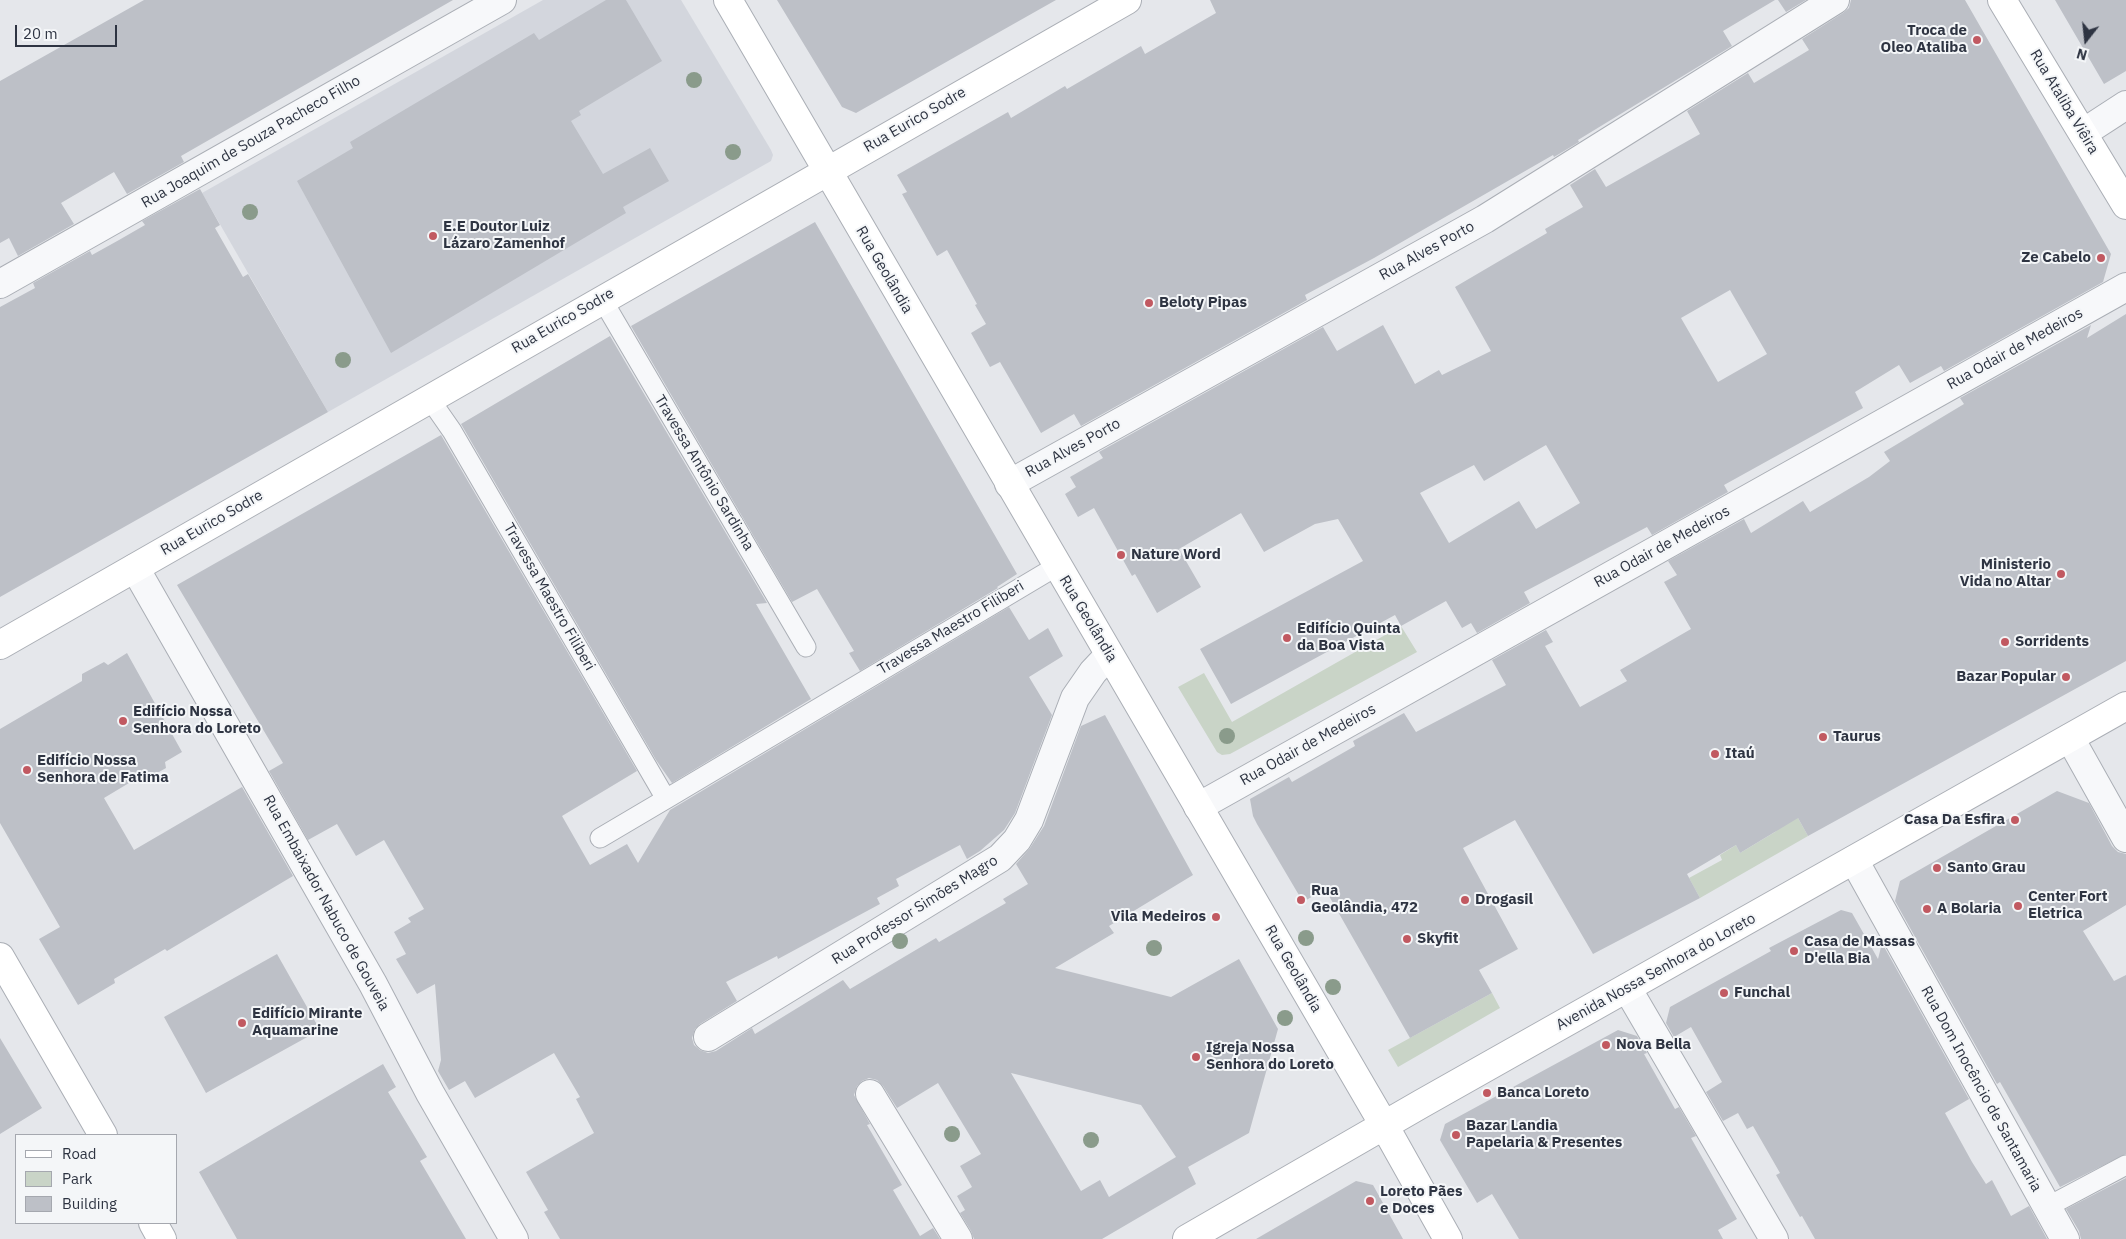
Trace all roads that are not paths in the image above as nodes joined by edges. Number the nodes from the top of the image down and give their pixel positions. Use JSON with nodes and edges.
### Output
{"nodes":[{"id":1,"x":502,"y":0,"type":"edge"},
{"id":2,"x":728,"y":0,"type":"edge"},
{"id":3,"x":1127,"y":0,"type":"edge"},
{"id":4,"x":1835,"y":0,"type":"edge"},
{"id":5,"x":2002,"y":0,"type":"edge"},
{"id":6,"x":2126,"y":105,"type":"edge"},
{"id":7,"x":2084,"y":133,"type":"junction"},
{"id":8,"x":826,"y":171,"type":"junction"},
{"id":9,"x":2126,"y":205,"type":"edge"},
{"id":10,"x":0,"y":284,"type":"edge"},
{"id":11,"x":2126,"y":287,"type":"edge"},
{"id":12,"x":602,"y":299,"type":"junction"},
{"id":13,"x":428,"y":398,"type":"junction"},
{"id":14,"x":1009,"y":484,"type":"junction"},
{"id":15,"x":1057,"y":566,"type":"junction"},
{"id":16,"x":135,"y":568,"type":"junction"},
{"id":17,"x":0,"y":644,"type":"edge"},
{"id":18,"x":806,"y":646,"type":"dead end"},
{"id":19,"x":1109,"y":655,"type":"junction"},
{"id":20,"x":2126,"y":706,"type":"edge"},
{"id":21,"x":2070,"y":738,"type":"junction"},
{"id":22,"x":666,"y":799,"type":"junction"},
{"id":23,"x":1198,"y":807,"type":"junction"},
{"id":24,"x":600,"y":838,"type":"dead end"},
{"id":25,"x":2126,"y":838,"type":"edge"},
{"id":26,"x":1854,"y":860,"type":"junction"},
{"id":27,"x":0,"y":958,"type":"edge"},
{"id":28,"x":1627,"y":988,"type":"junction"},
{"id":29,"x":708,"y":1037,"type":"dead end"},
{"id":30,"x":870,"y":1094,"type":"dead end"},
{"id":31,"x":1384,"y":1125,"type":"junction"},
{"id":32,"x":102,"y":1134,"type":"edge"},
{"id":33,"x":2126,"y":1165,"type":"edge"},
{"id":34,"x":2047,"y":1207,"type":"junction"},
{"id":35,"x":154,"y":1224,"type":"edge"},
{"id":36,"x":162,"y":1239,"type":"edge"},
{"id":37,"x":514,"y":1239,"type":"edge"},
{"id":38,"x":958,"y":1239,"type":"edge"},
{"id":39,"x":1187,"y":1239,"type":"edge"},
{"id":40,"x":1448,"y":1239,"type":"edge"},
{"id":41,"x":1774,"y":1239,"type":"edge"},
{"id":42,"x":2065,"y":1239,"type":"edge"}],
"edges":[{"from":1,"to":10,"type":"street","name":"Rua Joaquim de Souza Pacheco Filho"},
{"from":2,"to":8,"type":"street","name":"Rua Geolândia"},
{"from":3,"to":8,"type":"street","name":"Rua Eurico Sodre"},
{"from":4,"to":14,"type":"street","name":"Rua Alves Porto"},
{"from":5,"to":7,"type":"street","name":"Rua Ataliba Viêira"},
{"from":6,"to":7,"type":"street"},
{"from":7,"to":9,"type":"street","name":"Rua Ataliba Viêira"},
{"from":8,"to":12,"type":"street","name":"Rua Eurico Sodre"},
{"from":8,"to":14,"type":"street","name":"Rua Geolândia"},
{"from":11,"to":23,"type":"street","name":"Rua Odair de Medeiros"},
{"from":12,"to":13,"type":"street","name":"Rua Eurico Sodre"},
{"from":12,"to":18,"type":"lane","name":"Travessa Antônio Sardinha"},
{"from":13,"to":16,"type":"street","name":"Rua Eurico Sodre"},
{"from":13,"to":22,"type":"lane","name":"Travessa Maestro Filiberi"},
{"from":14,"to":15,"type":"street","name":"Rua Geolândia"},
{"from":15,"to":19,"type":"street","name":"Rua Geolândia"},
{"from":15,"to":22,"type":"lane","name":"Travessa Maestro Filiberi"},
{"from":16,"to":17,"type":"street","name":"Rua Eurico Sodre"},
{"from":16,"to":37,"type":"street","name":"Rua Embaixador Nabuco de Gouveia"},
{"from":19,"to":23,"type":"street","name":"Rua Geolândia"},
{"from":19,"to":29,"type":"street","name":"Rua Professor Simões Magro"},
{"from":20,"to":21,"type":"street","name":"Avenida Nossa Senhora do Loreto"},
{"from":21,"to":25,"type":"street"},
{"from":21,"to":26,"type":"street","name":"Avenida Nossa Senhora do Loreto"},
{"from":22,"to":24,"type":"lane","name":"Travessa Maestro Filiberi"},
{"from":23,"to":31,"type":"street","name":"Rua Geolândia"},
{"from":26,"to":28,"type":"street","name":"Avenida Nossa Senhora do Loreto"},
{"from":26,"to":34,"type":"street","name":"Rua Dom Inocêncio de Santamaria"},
{"from":27,"to":32,"type":"street"},
{"from":28,"to":31,"type":"street","name":"Avenida Nossa Senhora do Loreto"},
{"from":28,"to":41,"type":"street"},
{"from":30,"to":38,"type":"street"},
{"from":31,"to":39,"type":"street","name":"Avenida Nossa Senhora do Loreto"},
{"from":31,"to":40,"type":"street","name":"Rua Geolândia"},
{"from":33,"to":34,"type":"lane"},
{"from":34,"to":42,"type":"street","name":"Rua Dom Inocêncio de Santamaria"},
{"from":35,"to":36,"type":"street"}]}
